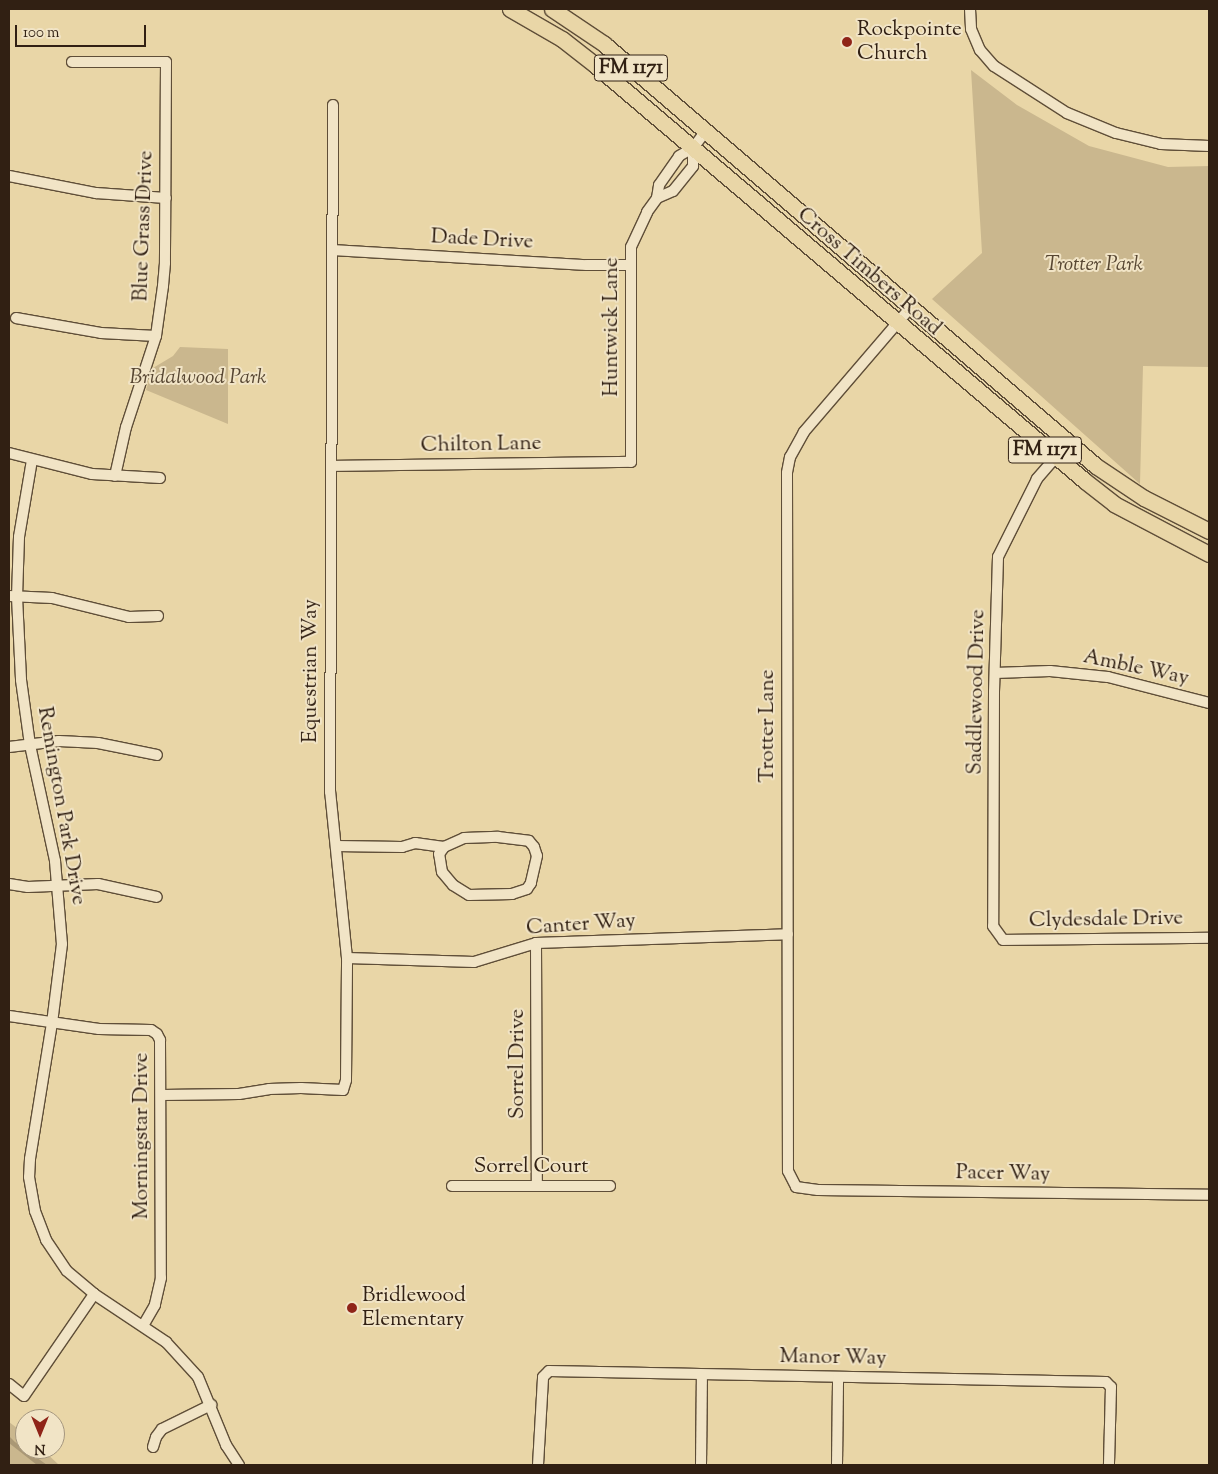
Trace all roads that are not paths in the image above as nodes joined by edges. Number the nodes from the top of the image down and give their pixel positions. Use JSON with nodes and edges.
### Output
{"nodes":[{"id":1,"x":510,"y":9,"type":"edge"},
{"id":2,"x":552,"y":9,"type":"edge"},
{"id":3,"x":970,"y":9,"type":"edge"},
{"id":4,"x":72,"y":62,"type":"dead end"},
{"id":5,"x":333,"y":105,"type":"dead end"},
{"id":6,"x":705,"y":132,"type":"junction"},
{"id":7,"x":1209,"y":146,"type":"edge"},
{"id":8,"x":692,"y":148,"type":"junction"},
{"id":9,"x":9,"y":176,"type":"edge"},
{"id":10,"x":166,"y":198,"type":"junction"},
{"id":11,"x":656,"y":198,"type":"junction"},
{"id":12,"x":332,"y":250,"type":"junction"},
{"id":13,"x":630,"y":265,"type":"junction"},
{"id":14,"x":911,"y":307,"type":"junction"},
{"id":15,"x":16,"y":318,"type":"dead end"},
{"id":16,"x":897,"y":323,"type":"junction"},
{"id":17,"x":156,"y":336,"type":"junction"},
{"id":18,"x":9,"y":453,"type":"edge"},
{"id":19,"x":1055,"y":458,"type":"junction"},
{"id":20,"x":32,"y":460,"type":"junction"},
{"id":21,"x":631,"y":462,"type":"joint"},
{"id":22,"x":332,"y":466,"type":"junction"},
{"id":23,"x":115,"y":476,"type":"junction"},
{"id":24,"x":160,"y":478,"type":"dead end"},
{"id":25,"x":1209,"y":531,"type":"edge"},
{"id":26,"x":1209,"y":554,"type":"edge"},
{"id":27,"x":13,"y":596,"type":"edge"},
{"id":28,"x":158,"y":616,"type":"dead end"},
{"id":29,"x":995,"y":672,"type":"junction"},
{"id":30,"x":1209,"y":703,"type":"edge"},
{"id":31,"x":30,"y":745,"type":"junction"},
{"id":32,"x":9,"y":747,"type":"edge"},
{"id":33,"x":157,"y":755,"type":"dead end"},
{"id":34,"x":336,"y":846,"type":"junction"},
{"id":35,"x":444,"y":847,"type":"junction"},
{"id":36,"x":9,"y":884,"type":"edge"},
{"id":37,"x":58,"y":885,"type":"junction"},
{"id":38,"x":157,"y":897,"type":"dead end"},
{"id":39,"x":788,"y":934,"type":"junction"},
{"id":40,"x":1209,"y":938,"type":"edge"},
{"id":41,"x":1003,"y":940,"type":"joint"},
{"id":42,"x":536,"y":943,"type":"junction"},
{"id":43,"x":348,"y":958,"type":"junction"},
{"id":44,"x":9,"y":1016,"type":"edge"},
{"id":45,"x":52,"y":1023,"type":"junction"},
{"id":46,"x":162,"y":1094,"type":"junction"},
{"id":47,"x":537,"y":1185,"type":"junction"},
{"id":48,"x":452,"y":1186,"type":"dead end"},
{"id":49,"x":610,"y":1186,"type":"dead end"},
{"id":50,"x":796,"y":1187,"type":"joint"},
{"id":51,"x":1209,"y":1195,"type":"edge"},
{"id":52,"x":94,"y":1294,"type":"junction"},
{"id":53,"x":143,"y":1326,"type":"junction"},
{"id":54,"x":702,"y":1375,"type":"junction"},
{"id":55,"x":838,"y":1377,"type":"junction"},
{"id":56,"x":9,"y":1384,"type":"edge"},
{"id":57,"x":211,"y":1405,"type":"junction"},
{"id":58,"x":154,"y":1447,"type":"dead end"},
{"id":59,"x":239,"y":1465,"type":"edge"},
{"id":60,"x":538,"y":1465,"type":"edge"},
{"id":61,"x":701,"y":1465,"type":"edge"},
{"id":62,"x":837,"y":1465,"type":"edge"},
{"id":63,"x":1109,"y":1465,"type":"edge"}],
"edges":[{"from":1,"to":8,"type":"main road","name":"Cross Timbers Road","number":"FM 1171"},
{"from":2,"to":6,"type":"main road","name":"Cross Timbers Road","number":"FM 1171"},
{"from":3,"to":7,"type":"street"},
{"from":4,"to":10,"type":"street","name":"Blue Grass Drive"},
{"from":5,"to":12,"type":"street","name":"Equestrian Way"},
{"from":6,"to":8,"type":"street","name":"Huntwick Lane"},
{"from":6,"to":14,"type":"main road","name":"Cross Timbers Road","number":"FM 1171"},
{"from":8,"to":11,"type":"street","name":"Huntwick Lane"},
{"from":8,"to":11,"type":"street"},
{"from":8,"to":16,"type":"main road","name":"Cross Timbers Road","number":"FM 1171"},
{"from":9,"to":10,"type":"street"},
{"from":10,"to":17,"type":"street","name":"Blue Grass Drive"},
{"from":11,"to":13,"type":"street","name":"Huntwick Lane"},
{"from":12,"to":13,"type":"street","name":"Dade Drive"},
{"from":12,"to":22,"type":"street","name":"Equestrian Way"},
{"from":13,"to":21,"type":"street","name":"Huntwick Lane"},
{"from":14,"to":16,"type":"street","name":"Trotter Lane"},
{"from":14,"to":25,"type":"main road","name":"Cross Timbers Road","number":"FM 1171"},
{"from":15,"to":17,"type":"street"},
{"from":16,"to":19,"type":"main road","name":"Cross Timbers Road","number":"FM 1171"},
{"from":16,"to":39,"type":"street","name":"Trotter Lane"},
{"from":17,"to":23,"type":"street","name":"Blue Grass Drive"},
{"from":18,"to":20,"type":"street"},
{"from":19,"to":26,"type":"main road","name":"Cross Timbers Road","number":"FM 1171"},
{"from":19,"to":29,"type":"street","name":"Saddlewood Drive"},
{"from":20,"to":23,"type":"street"},
{"from":20,"to":27,"type":"street","name":"Remington Park Drive"},
{"from":21,"to":22,"type":"street","name":"Chilton Lane"},
{"from":22,"to":34,"type":"street","name":"Equestrian Way"},
{"from":23,"to":24,"type":"street"},
{"from":27,"to":28,"type":"street"},
{"from":27,"to":31,"type":"street","name":"Remington Park Drive"},
{"from":29,"to":30,"type":"street","name":"Amble Way"},
{"from":29,"to":41,"type":"street","name":"Saddlewood Drive"},
{"from":31,"to":32,"type":"street"},
{"from":31,"to":33,"type":"street"},
{"from":31,"to":37,"type":"street","name":"Remington Park Drive"},
{"from":34,"to":35,"type":"street"},
{"from":34,"to":43,"type":"street","name":"Equestrian Way"},
{"from":35,"to":35,"type":"street"},
{"from":36,"to":37,"type":"street"},
{"from":37,"to":38,"type":"street"},
{"from":37,"to":45,"type":"street","name":"Remington Park Drive"},
{"from":39,"to":42,"type":"street","name":"Canter Way"},
{"from":39,"to":50,"type":"street","name":"Trotter Lane"},
{"from":40,"to":41,"type":"street","name":"Clydesdale Drive"},
{"from":42,"to":43,"type":"street","name":"Canter Way"},
{"from":42,"to":47,"type":"street","name":"Sorrel Drive"},
{"from":43,"to":46,"type":"street","name":"Equestrian Way"},
{"from":44,"to":45,"type":"street","name":"Morningstar Drive"},
{"from":45,"to":46,"type":"street","name":"Morningstar Drive"},
{"from":45,"to":52,"type":"street","name":"Remington Park Drive"},
{"from":46,"to":53,"type":"street","name":"Morningstar Drive"},
{"from":47,"to":48,"type":"street","name":"Sorrel Court"},
{"from":47,"to":49,"type":"street","name":"Sorrel Court"},
{"from":50,"to":51,"type":"street","name":"Pacer Way"},
{"from":52,"to":53,"type":"street","name":"Remington Park Drive"},
{"from":52,"to":56,"type":"street"},
{"from":53,"to":57,"type":"street","name":"Remington Park Drive"},
{"from":54,"to":55,"type":"street","name":"Manor Way"},
{"from":54,"to":60,"type":"street","name":"Manor Way"},
{"from":54,"to":61,"type":"street"},
{"from":55,"to":62,"type":"street"},
{"from":55,"to":63,"type":"street","name":"Manor Way"},
{"from":57,"to":58,"type":"street"},
{"from":57,"to":59,"type":"street","name":"Remington Park Drive"}]}
